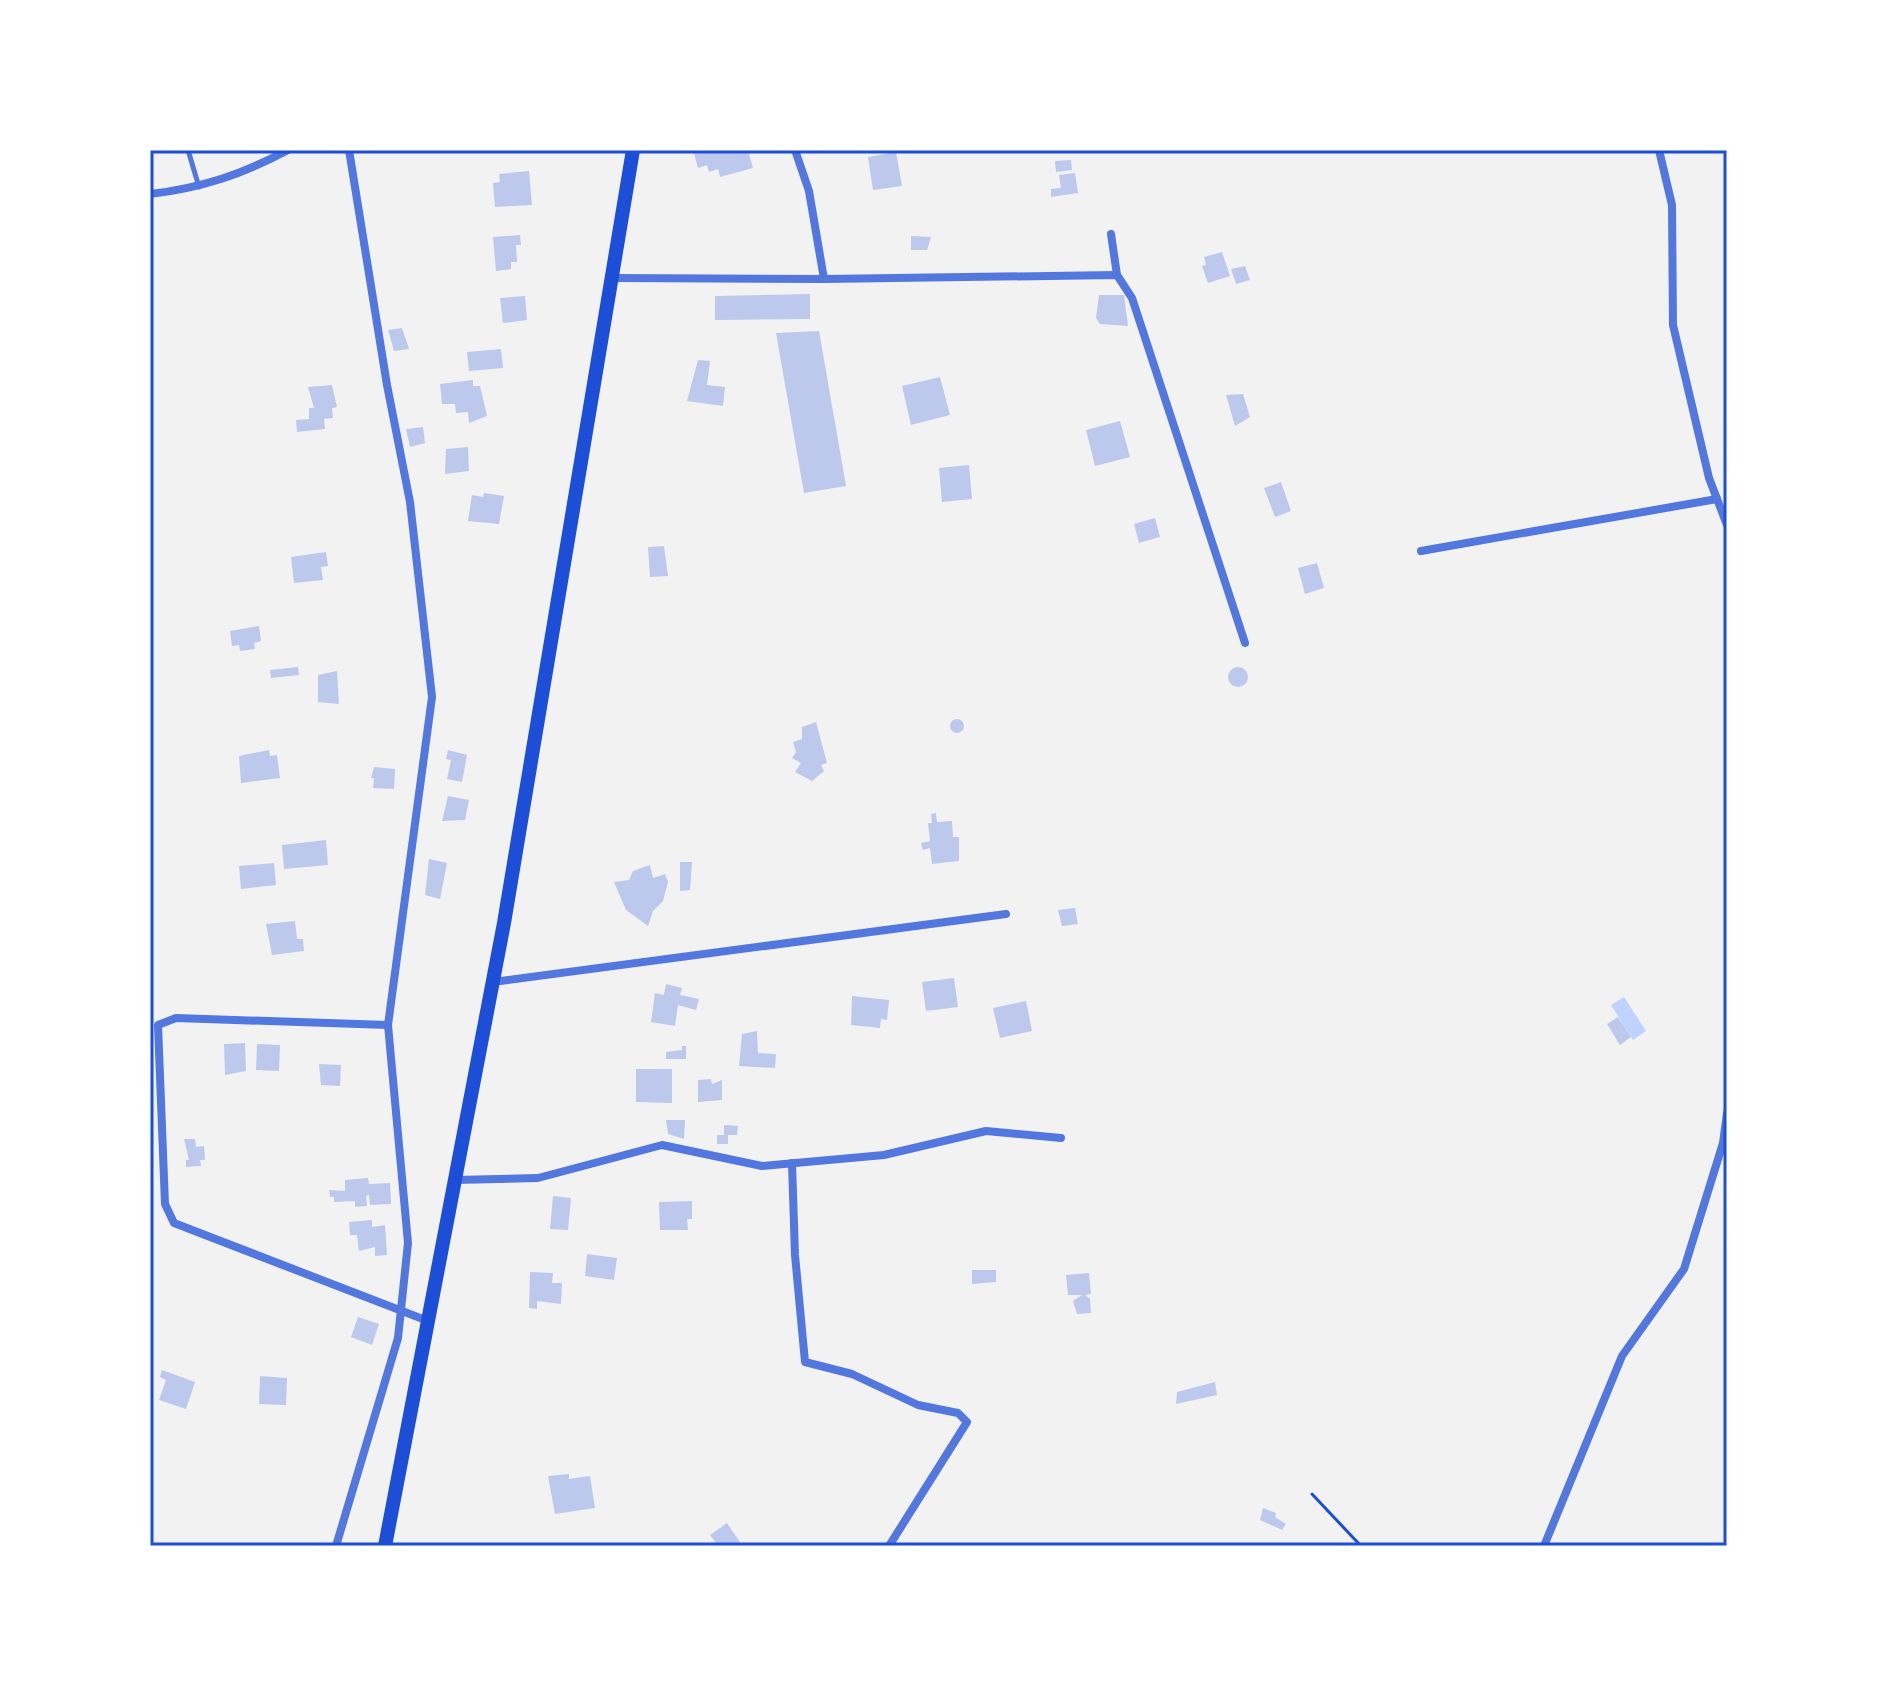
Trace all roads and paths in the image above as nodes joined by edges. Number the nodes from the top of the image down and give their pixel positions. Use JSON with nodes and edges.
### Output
{"nodes":[{"id":1,"x":188,"y":150,"type":"edge"},
{"id":2,"x":288,"y":150,"type":"edge"},
{"id":3,"x":349,"y":150,"type":"edge"},
{"id":4,"x":633,"y":150,"type":"edge"},
{"id":5,"x":795,"y":150,"type":"edge"},
{"id":6,"x":1659,"y":150,"type":"edge"},
{"id":7,"x":200,"y":188,"type":"junction"},
{"id":8,"x":150,"y":194,"type":"edge"},
{"id":9,"x":1111,"y":234,"type":"dead end"},
{"id":10,"x":1117,"y":275,"type":"junction"},
{"id":11,"x":612,"y":278,"type":"junction"},
{"id":12,"x":824,"y":279,"type":"junction"},
{"id":13,"x":1717,"y":499,"type":"junction"},
{"id":14,"x":1727,"y":525,"type":"edge"},
{"id":15,"x":1421,"y":551,"type":"dead end"},
{"id":16,"x":1245,"y":643,"type":"dead end"},
{"id":17,"x":1006,"y":914,"type":"dead end"},
{"id":18,"x":492,"y":982,"type":"junction"},
{"id":19,"x":388,"y":1025,"type":"junction"},
{"id":20,"x":1727,"y":1113,"type":"edge"},
{"id":21,"x":1061,"y":1138,"type":"dead end"},
{"id":22,"x":792,"y":1163,"type":"junction"},
{"id":23,"x":455,"y":1180,"type":"junction"},
{"id":24,"x":402,"y":1314,"type":"junction"},
{"id":25,"x":429,"y":1321,"type":"junction"},
{"id":26,"x":1312,"y":1494,"type":"dead end"},
{"id":27,"x":336,"y":1546,"type":"edge"},
{"id":28,"x":385,"y":1546,"type":"edge"},
{"id":29,"x":889,"y":1546,"type":"edge"},
{"id":30,"x":1361,"y":1546,"type":"edge"},
{"id":31,"x":1544,"y":1546,"type":"edge"}],
"edges":[{"from":1,"to":7,"type":"lane"},
{"from":2,"to":7,"type":"street"},
{"from":3,"to":19,"type":"street"},
{"from":4,"to":11,"type":"main road"},
{"from":5,"to":12,"type":"street"},
{"from":6,"to":13,"type":"street"},
{"from":7,"to":8,"type":"street"},
{"from":9,"to":10,"type":"street"},
{"from":10,"to":12,"type":"street"},
{"from":10,"to":16,"type":"street"},
{"from":11,"to":12,"type":"street"},
{"from":11,"to":18,"type":"main road"},
{"from":13,"to":14,"type":"street"},
{"from":13,"to":15,"type":"street"},
{"from":17,"to":18,"type":"street"},
{"from":18,"to":23,"type":"main road"},
{"from":19,"to":24,"type":"street"},
{"from":19,"to":24,"type":"street"},
{"from":20,"to":31,"type":"street"},
{"from":21,"to":22,"type":"street"},
{"from":22,"to":23,"type":"street"},
{"from":22,"to":29,"type":"street"},
{"from":23,"to":25,"type":"main road"},
{"from":24,"to":25,"type":"street"},
{"from":24,"to":27,"type":"street"},
{"from":25,"to":28,"type":"main road"},
{"from":26,"to":30,"type":"path"}]}
